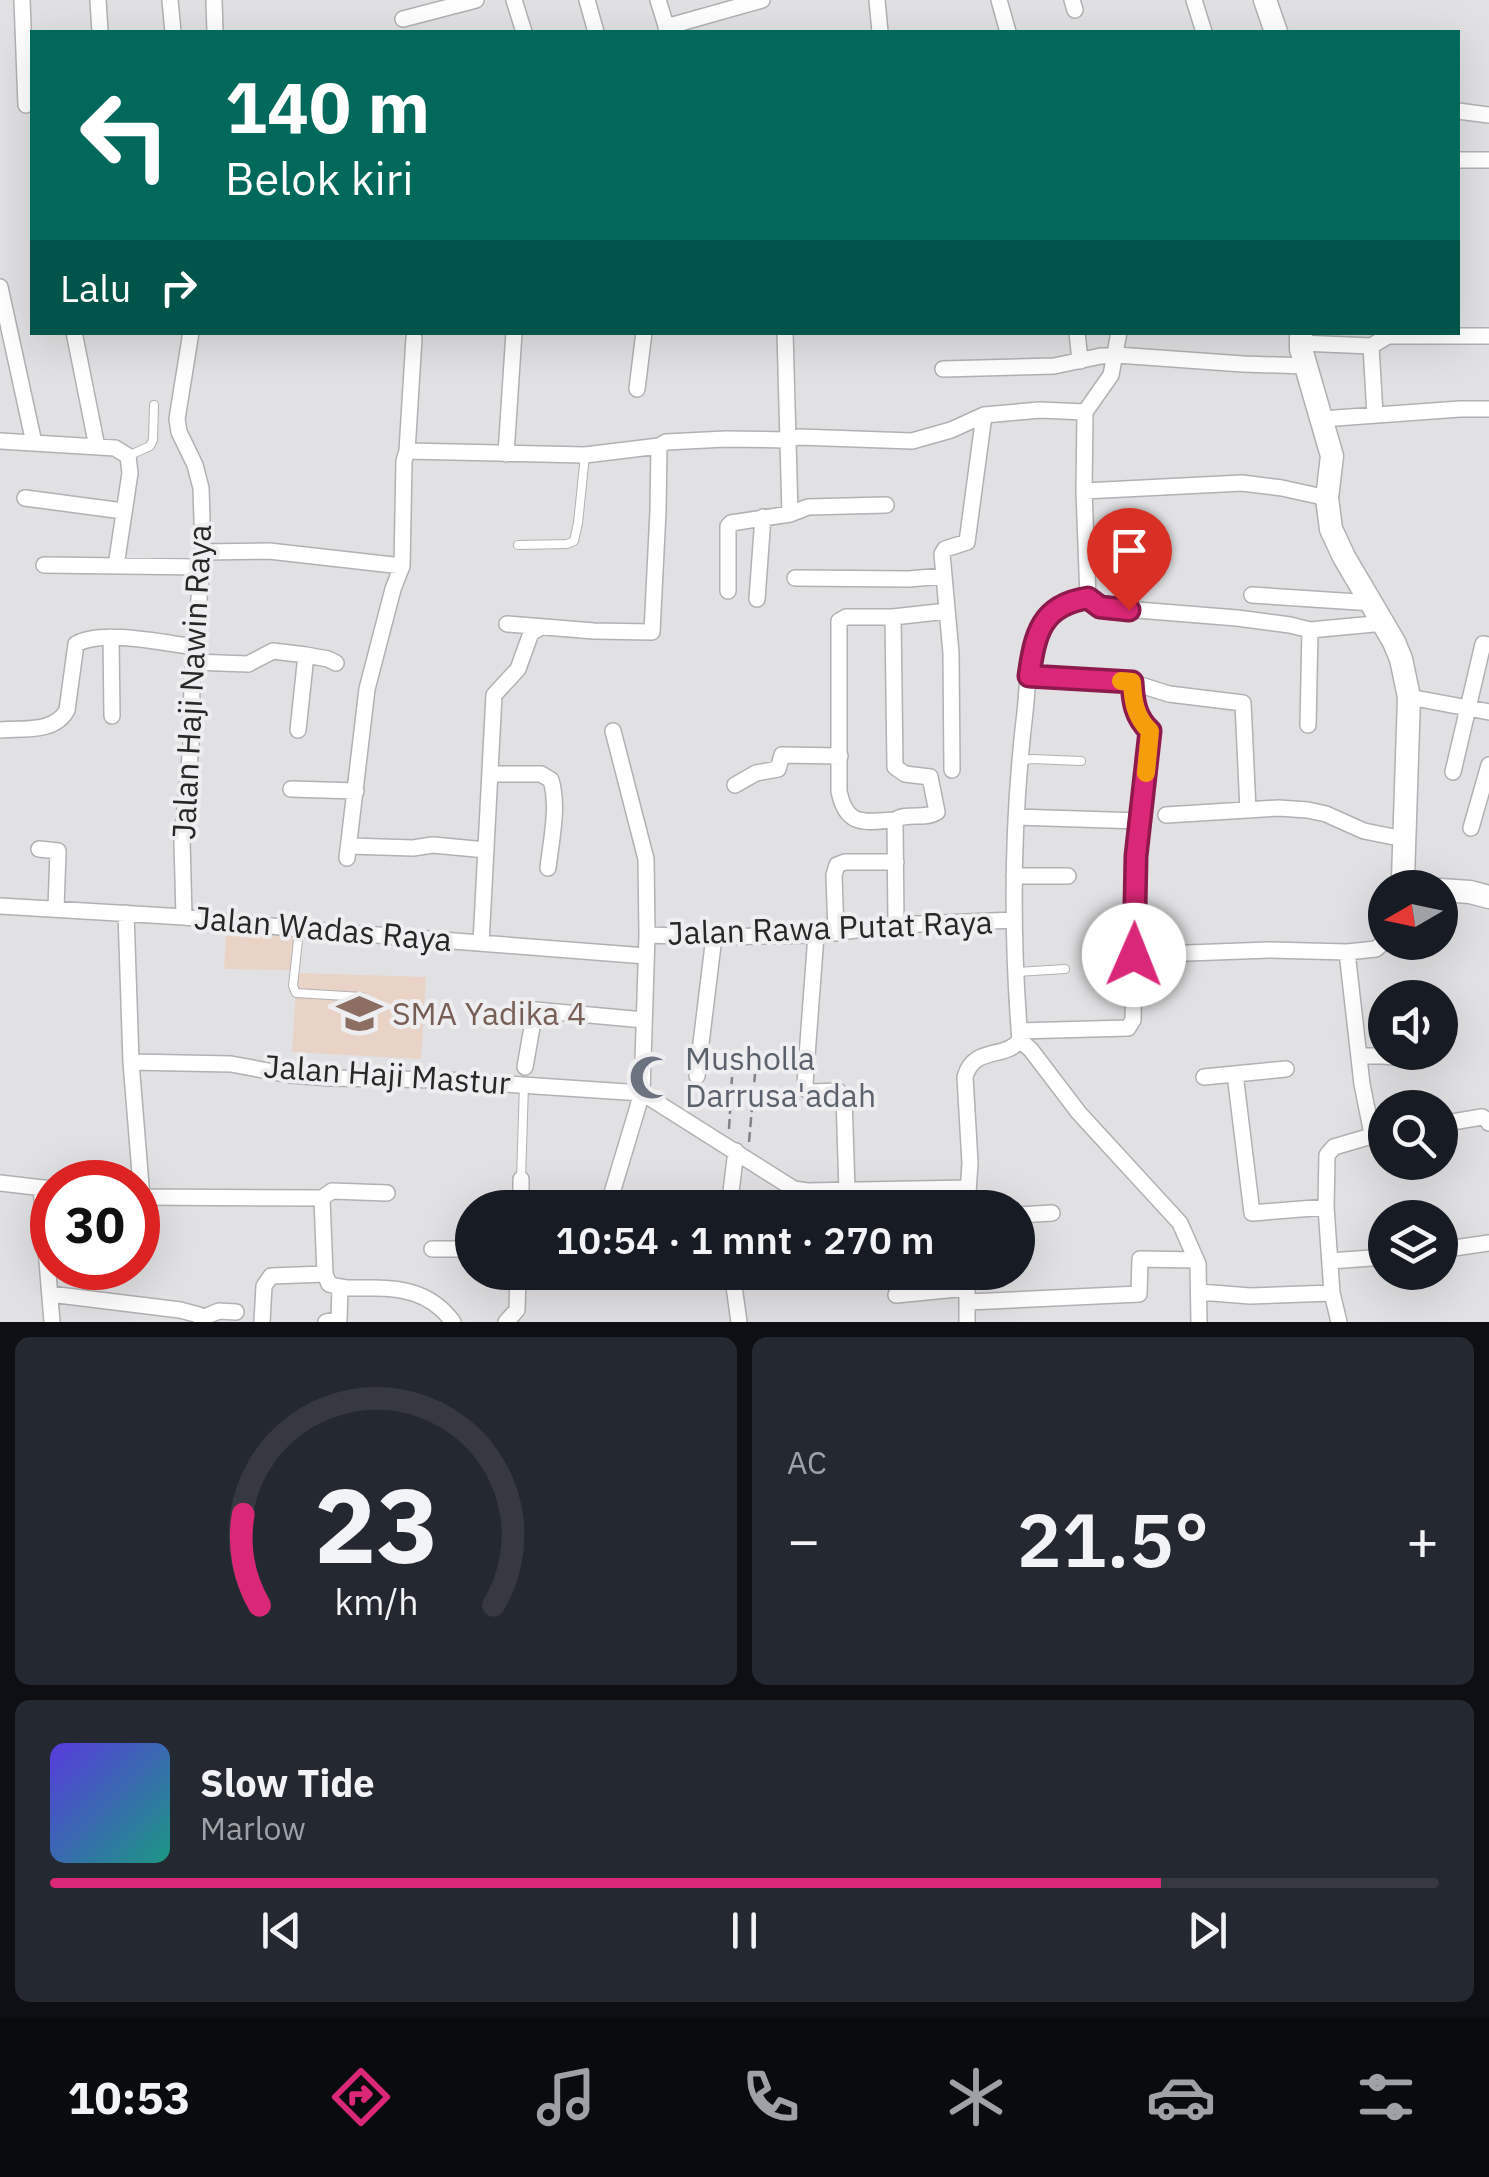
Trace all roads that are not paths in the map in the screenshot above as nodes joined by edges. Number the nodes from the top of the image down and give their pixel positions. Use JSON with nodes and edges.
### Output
{"nodes":[{"id":1,"x":22,"y":0,"type":"edge"},
{"id":2,"x":98,"y":0,"type":"edge"},
{"id":3,"x":170,"y":0,"type":"edge"},
{"id":4,"x":214,"y":0,"type":"edge"},
{"id":5,"x":476,"y":0,"type":"edge"},
{"id":6,"x":514,"y":0,"type":"edge"},
{"id":7,"x":587,"y":0,"type":"edge"},
{"id":8,"x":658,"y":0,"type":"edge"},
{"id":9,"x":762,"y":0,"type":"edge"},
{"id":10,"x":877,"y":0,"type":"edge"},
{"id":11,"x":999,"y":0,"type":"edge"},
{"id":12,"x":1194,"y":0,"type":"edge"},
{"id":13,"x":1265,"y":0,"type":"edge"},
{"id":14,"x":403,"y":19,"type":"dead end"},
{"id":15,"x":100,"y":30,"type":"edge"},
{"id":16,"x":172,"y":30,"type":"edge"},
{"id":17,"x":215,"y":30,"type":"edge"},
{"id":18,"x":523,"y":30,"type":"edge"},
{"id":19,"x":595,"y":30,"type":"edge"},
{"id":20,"x":667,"y":30,"type":"edge"},
{"id":21,"x":880,"y":30,"type":"edge"},
{"id":22,"x":1007,"y":30,"type":"edge"},
{"id":23,"x":1203,"y":30,"type":"edge"},
{"id":24,"x":1275,"y":30,"type":"edge"},
{"id":25,"x":26,"y":104,"type":"dead end"},
{"id":26,"x":1460,"y":111,"type":"edge"},
{"id":27,"x":1489,"y":115,"type":"edge"},
{"id":28,"x":1460,"y":160,"type":"edge"},
{"id":29,"x":1489,"y":160,"type":"edge"},
{"id":30,"x":0,"y":288,"type":"edge"},
{"id":31,"x":75,"y":335,"type":"edge"},
{"id":32,"x":191,"y":335,"type":"edge"},
{"id":33,"x":514,"y":335,"type":"edge"},
{"id":34,"x":644,"y":335,"type":"edge"},
{"id":35,"x":786,"y":335,"type":"edge"},
{"id":36,"x":1077,"y":335,"type":"edge"},
{"id":37,"x":1119,"y":335,"type":"edge"},
{"id":38,"x":1489,"y":336,"type":"edge"},
{"id":39,"x":414,"y":338,"type":"dead end"},
{"id":40,"x":1300,"y":338,"type":"edge"},
{"id":41,"x":1371,"y":346,"type":"junction"},
{"id":42,"x":1116,"y":355,"type":"junction"},
{"id":43,"x":1080,"y":362,"type":"junction"},
{"id":44,"x":1306,"y":366,"type":"junction"},
{"id":45,"x":943,"y":369,"type":"dead end"},
{"id":46,"x":637,"y":389,"type":"dead end"},
{"id":47,"x":154,"y":404,"type":"dead end"},
{"id":48,"x":1489,"y":409,"type":"edge"},
{"id":49,"x":1085,"y":412,"type":"junction"},
{"id":50,"x":1375,"y":414,"type":"junction"},
{"id":51,"x":984,"y":416,"type":"junction"},
{"id":52,"x":1322,"y":419,"type":"junction"},
{"id":53,"x":787,"y":440,"type":"junction"},
{"id":54,"x":0,"y":441,"type":"edge"},
{"id":55,"x":34,"y":442,"type":"junction"},
{"id":56,"x":97,"y":446,"type":"junction"},
{"id":57,"x":659,"y":446,"type":"junction"},
{"id":58,"x":407,"y":452,"type":"junction"},
{"id":59,"x":506,"y":454,"type":"junction"},
{"id":60,"x":585,"y":455,"type":"junction"},
{"id":61,"x":128,"y":456,"type":"junction"},
{"id":62,"x":1084,"y":491,"type":"junction"},
{"id":63,"x":25,"y":498,"type":"dead end"},
{"id":64,"x":1327,"y":498,"type":"junction"},
{"id":65,"x":886,"y":505,"type":"dead end"},
{"id":66,"x":123,"y":510,"type":"junction"},
{"id":67,"x":790,"y":514,"type":"junction"},
{"id":68,"x":762,"y":518,"type":"junction"},
{"id":69,"x":518,"y":545,"type":"dead end"},
{"id":70,"x":202,"y":560,"type":"junction"},
{"id":71,"x":44,"y":565,"type":"dead end"},
{"id":72,"x":116,"y":566,"type":"junction"},
{"id":73,"x":402,"y":566,"type":"junction"},
{"id":74,"x":943,"y":576,"type":"junction"},
{"id":75,"x":794,"y":578,"type":"dead end"},
{"id":76,"x":728,"y":591,"type":"dead end"},
{"id":77,"x":1252,"y":595,"type":"dead end"},
{"id":78,"x":1088,"y":598,"type":"junction"},
{"id":79,"x":757,"y":599,"type":"dead end"},
{"id":80,"x":946,"y":611,"type":"junction"},
{"id":81,"x":1379,"y":613,"type":"junction"},
{"id":82,"x":900,"y":616,"type":"junction"},
{"id":83,"x":508,"y":624,"type":"dead end"},
{"id":84,"x":540,"y":627,"type":"junction"},
{"id":85,"x":1310,"y":630,"type":"junction"},
{"id":86,"x":111,"y":637,"type":"junction"},
{"id":87,"x":1489,"y":645,"type":"edge"},
{"id":88,"x":194,"y":655,"type":"junction"},
{"id":89,"x":306,"y":655,"type":"junction"},
{"id":90,"x":336,"y":664,"type":"dead end"},
{"id":91,"x":1029,"y":676,"type":"junction"},
{"id":92,"x":1132,"y":682,"type":"junction"},
{"id":93,"x":1409,"y":697,"type":"junction"},
{"id":94,"x":1469,"y":707,"type":"junction"},
{"id":95,"x":1489,"y":712,"type":"edge"},
{"id":96,"x":112,"y":716,"type":"dead end"},
{"id":97,"x":1308,"y":725,"type":"dead end"},
{"id":98,"x":0,"y":730,"type":"edge"},
{"id":99,"x":298,"y":730,"type":"dead end"},
{"id":100,"x":612,"y":731,"type":"dead end"},
{"id":101,"x":840,"y":756,"type":"junction"},
{"id":102,"x":1019,"y":761,"type":"junction"},
{"id":103,"x":1080,"y":761,"type":"dead end"},
{"id":104,"x":1489,"y":765,"type":"edge"},
{"id":105,"x":952,"y":770,"type":"dead end"},
{"id":106,"x":1453,"y":772,"type":"dead end"},
{"id":107,"x":490,"y":774,"type":"junction"},
{"id":108,"x":735,"y":785,"type":"dead end"},
{"id":109,"x":291,"y":790,"type":"dead end"},
{"id":110,"x":356,"y":791,"type":"junction"},
{"id":111,"x":1248,"y":810,"type":"junction"},
{"id":112,"x":1166,"y":815,"type":"dead end"},
{"id":113,"x":1016,"y":816,"type":"junction"},
{"id":114,"x":895,"y":820,"type":"junction"},
{"id":115,"x":1140,"y":821,"type":"junction"},
{"id":116,"x":1471,"y":828,"type":"dead end"},
{"id":117,"x":1404,"y":839,"type":"junction"},
{"id":118,"x":39,"y":850,"type":"dead end"},
{"id":119,"x":486,"y":850,"type":"junction"},
{"id":120,"x":896,"y":862,"type":"junction"},
{"id":121,"x":548,"y":868,"type":"dead end"},
{"id":122,"x":1404,"y":870,"type":"edge"},
{"id":123,"x":1014,"y":876,"type":"junction"},
{"id":124,"x":1068,"y":876,"type":"dead end"},
{"id":125,"x":1458,"y":891,"type":"edge"},
{"id":126,"x":1489,"y":897,"type":"edge"},
{"id":127,"x":0,"y":906,"type":"edge"},
{"id":128,"x":56,"y":909,"type":"junction"},
{"id":129,"x":126,"y":913,"type":"junction"},
{"id":130,"x":184,"y":917,"type":"junction"},
{"id":131,"x":1014,"y":920,"type":"junction"},
{"id":132,"x":896,"y":925,"type":"junction"},
{"id":133,"x":300,"y":929,"type":"junction"},
{"id":134,"x":836,"y":932,"type":"junction"},
{"id":135,"x":816,"y":935,"type":"junction"},
{"id":136,"x":647,"y":936,"type":"junction"},
{"id":137,"x":714,"y":937,"type":"junction"},
{"id":138,"x":481,"y":943,"type":"junction"},
{"id":139,"x":1368,"y":950,"type":"edge"},
{"id":140,"x":1347,"y":952,"type":"junction"},
{"id":141,"x":1134,"y":955,"type":"junction"},
{"id":142,"x":646,"y":956,"type":"junction"},
{"id":143,"x":1065,"y":969,"type":"dead end"},
{"id":144,"x":1016,"y":972,"type":"junction"},
{"id":145,"x":362,"y":997,"type":"dead end"},
{"id":146,"x":644,"y":1020,"type":"junction"},
{"id":147,"x":1020,"y":1035,"type":"junction"},
{"id":148,"x":1359,"y":1056,"type":"junction"},
{"id":149,"x":1368,"y":1056,"type":"edge"},
{"id":150,"x":131,"y":1062,"type":"junction"},
{"id":151,"x":525,"y":1066,"type":"dead end"},
{"id":152,"x":1286,"y":1069,"type":"dead end"},
{"id":153,"x":1235,"y":1074,"type":"junction"},
{"id":154,"x":697,"y":1076,"type":"dead end"},
{"id":155,"x":1204,"y":1077,"type":"dead end"},
{"id":156,"x":524,"y":1084,"type":"junction"},
{"id":157,"x":1368,"y":1091,"type":"edge"},
{"id":158,"x":642,"y":1093,"type":"junction"},
{"id":159,"x":1458,"y":1121,"type":"edge"},
{"id":160,"x":1489,"y":1123,"type":"edge"},
{"id":161,"x":1368,"y":1136,"type":"edge"},
{"id":162,"x":737,"y":1152,"type":"junction"},
{"id":163,"x":137,"y":1160,"type":"edge"},
{"id":164,"x":522,"y":1178,"type":"joint"},
{"id":165,"x":0,"y":1183,"type":"edge"},
{"id":166,"x":30,"y":1186,"type":"edge"},
{"id":167,"x":968,"y":1188,"type":"joint"},
{"id":168,"x":521,"y":1190,"type":"edge"},
{"id":169,"x":613,"y":1190,"type":"edge"},
{"id":170,"x":732,"y":1190,"type":"edge"},
{"id":171,"x":800,"y":1190,"type":"edge"},
{"id":172,"x":847,"y":1190,"type":"joint"},
{"id":173,"x":387,"y":1192,"type":"dead end"},
{"id":174,"x":160,"y":1198,"type":"edge"},
{"id":175,"x":322,"y":1198,"type":"junction"},
{"id":176,"x":1326,"y":1207,"type":"junction"},
{"id":177,"x":1052,"y":1213,"type":"dead end"},
{"id":178,"x":1035,"y":1214,"type":"edge"},
{"id":179,"x":1489,"y":1242,"type":"edge"},
{"id":180,"x":1458,"y":1247,"type":"edge"},
{"id":181,"x":432,"y":1249,"type":"dead end"},
{"id":182,"x":455,"y":1249,"type":"edge"},
{"id":183,"x":1368,"y":1258,"type":"edge"},
{"id":184,"x":1196,"y":1260,"type":"junction"},
{"id":185,"x":1330,"y":1261,"type":"junction"},
{"id":186,"x":325,"y":1274,"type":"junction"},
{"id":187,"x":340,"y":1288,"type":"junction"},
{"id":188,"x":50,"y":1290,"type":"edge"},
{"id":189,"x":518,"y":1290,"type":"edge"},
{"id":190,"x":734,"y":1290,"type":"edge"},
{"id":191,"x":947,"y":1290,"type":"edge"},
{"id":192,"x":967,"y":1290,"type":"edge"},
{"id":193,"x":1024,"y":1290,"type":"edge"},
{"id":194,"x":1200,"y":1292,"type":"junction"},
{"id":195,"x":1332,"y":1293,"type":"junction"},
{"id":196,"x":50,"y":1294,"type":"junction"},
{"id":197,"x":896,"y":1295,"type":"dead end"},
{"id":198,"x":236,"y":1312,"type":"dead end"},
{"id":199,"x":202,"y":1320,"type":"edge"},
{"id":200,"x":52,"y":1322,"type":"edge"},
{"id":201,"x":262,"y":1322,"type":"edge"},
{"id":202,"x":326,"y":1322,"type":"edge"},
{"id":203,"x":453,"y":1322,"type":"edge"},
{"id":204,"x":506,"y":1322,"type":"edge"},
{"id":205,"x":739,"y":1322,"type":"edge"},
{"id":206,"x":967,"y":1322,"type":"edge"},
{"id":207,"x":1199,"y":1322,"type":"edge"},
{"id":208,"x":1339,"y":1322,"type":"edge"}],
"edges":[{"from":1,"to":25,"type":"street"},
{"from":2,"to":15,"type":"street"},
{"from":3,"to":16,"type":"street"},
{"from":4,"to":17,"type":"street"},
{"from":5,"to":14,"type":"street"},
{"from":6,"to":18,"type":"street"},
{"from":7,"to":19,"type":"street"},
{"from":8,"to":20,"type":"street"},
{"from":9,"to":20,"type":"street"},
{"from":10,"to":21,"type":"street"},
{"from":11,"to":22,"type":"street"},
{"from":12,"to":23,"type":"street"},
{"from":13,"to":24,"type":"street"},
{"from":26,"to":27,"type":"street"},
{"from":28,"to":29,"type":"street"},
{"from":30,"to":55,"type":"street"},
{"from":31,"to":56,"type":"street"},
{"from":32,"to":70,"type":"street","name":"Jalan Haji Nawin Raya"},
{"from":33,"to":59,"type":"street"},
{"from":34,"to":46,"type":"street"},
{"from":35,"to":53,"type":"street"},
{"from":36,"to":43,"type":"street"},
{"from":37,"to":42,"type":"street"},
{"from":38,"to":41,"type":"street"},
{"from":39,"to":58,"type":"street"},
{"from":40,"to":41,"type":"street"},
{"from":40,"to":44,"type":"street"},
{"from":41,"to":50,"type":"street"},
{"from":42,"to":43,"type":"street"},
{"from":42,"to":44,"type":"street"},
{"from":42,"to":49,"type":"street"},
{"from":43,"to":45,"type":"street"},
{"from":44,"to":52,"type":"street"},
{"from":47,"to":61,"type":"lane"},
{"from":48,"to":50,"type":"street"},
{"from":49,"to":51,"type":"street"},
{"from":49,"to":62,"type":"street"},
{"from":50,"to":52,"type":"street"},
{"from":51,"to":53,"type":"street"},
{"from":51,"to":74,"type":"street"},
{"from":52,"to":64,"type":"street"},
{"from":53,"to":57,"type":"street"},
{"from":53,"to":67,"type":"street"},
{"from":54,"to":55,"type":"street"},
{"from":55,"to":56,"type":"street"},
{"from":56,"to":61,"type":"street"},
{"from":57,"to":60,"type":"street"},
{"from":57,"to":84,"type":"street"},
{"from":58,"to":59,"type":"street"},
{"from":58,"to":73,"type":"street"},
{"from":59,"to":60,"type":"street"},
{"from":60,"to":69,"type":"lane"},
{"from":61,"to":66,"type":"street"},
{"from":62,"to":64,"type":"street"},
{"from":62,"to":78,"type":"street"},
{"from":63,"to":66,"type":"street"},
{"from":64,"to":81,"type":"street"},
{"from":65,"to":67,"type":"street"},
{"from":66,"to":72,"type":"street"},
{"from":67,"to":68,"type":"street"},
{"from":68,"to":76,"type":"street"},
{"from":68,"to":79,"type":"street"},
{"from":70,"to":72,"type":"street"},
{"from":70,"to":73,"type":"street"},
{"from":70,"to":88,"type":"street","name":"Jalan Haji Nawin Raya"},
{"from":71,"to":72,"type":"street"},
{"from":73,"to":110,"type":"street"},
{"from":74,"to":75,"type":"street"},
{"from":74,"to":80,"type":"street"},
{"from":77,"to":81,"type":"street"},
{"from":78,"to":85,"type":"street"},
{"from":78,"to":91,"type":"street"},
{"from":80,"to":82,"type":"street"},
{"from":80,"to":105,"type":"street"},
{"from":81,"to":85,"type":"street"},
{"from":81,"to":93,"type":"street"},
{"from":82,"to":101,"type":"street"},
{"from":82,"to":114,"type":"street"},
{"from":83,"to":84,"type":"street"},
{"from":84,"to":107,"type":"street"},
{"from":85,"to":97,"type":"street"},
{"from":86,"to":88,"type":"street"},
{"from":86,"to":96,"type":"street"},
{"from":86,"to":98,"type":"street"},
{"from":87,"to":94,"type":"street"},
{"from":88,"to":89,"type":"street"},
{"from":88,"to":130,"type":"street","name":"Jalan Haji Nawin Raya"},
{"from":89,"to":90,"type":"street"},
{"from":89,"to":99,"type":"street"},
{"from":91,"to":92,"type":"street"},
{"from":91,"to":102,"type":"street"},
{"from":92,"to":111,"type":"street"},
{"from":92,"to":115,"type":"street"},
{"from":93,"to":94,"type":"street"},
{"from":93,"to":117,"type":"street"},
{"from":94,"to":95,"type":"street"},
{"from":94,"to":106,"type":"street"},
{"from":100,"to":136,"type":"street"},
{"from":101,"to":108,"type":"street"},
{"from":101,"to":114,"type":"street"},
{"from":102,"to":103,"type":"lane"},
{"from":102,"to":113,"type":"street"},
{"from":104,"to":116,"type":"street"},
{"from":107,"to":119,"type":"street"},
{"from":107,"to":121,"type":"street"},
{"from":109,"to":110,"type":"street"},
{"from":110,"to":119,"type":"street"},
{"from":111,"to":112,"type":"street"},
{"from":111,"to":117,"type":"street"},
{"from":113,"to":115,"type":"street"},
{"from":113,"to":123,"type":"street"},
{"from":114,"to":120,"type":"street"},
{"from":115,"to":141,"type":"street"},
{"from":117,"to":122,"type":"street"},
{"from":118,"to":128,"type":"street"},
{"from":119,"to":138,"type":"street"},
{"from":120,"to":132,"type":"street"},
{"from":120,"to":134,"type":"street"},
{"from":123,"to":124,"type":"street"},
{"from":123,"to":131,"type":"street"},
{"from":125,"to":126,"type":"street"},
{"from":127,"to":128,"type":"street","name":"Jalan Wadas Raya"},
{"from":128,"to":129,"type":"street","name":"Jalan Wadas Raya"},
{"from":129,"to":130,"type":"street","name":"Jalan Wadas Raya"},
{"from":129,"to":150,"type":"street"},
{"from":130,"to":133,"type":"street","name":"Jalan Wadas Raya"},
{"from":131,"to":132,"type":"street","name":"Jalan Rawa Putat Raya"},
{"from":131,"to":144,"type":"street"},
{"from":132,"to":134,"type":"street","name":"Jalan Rawa Putat Raya"},
{"from":133,"to":138,"type":"street","name":"Jalan Wadas Raya"},
{"from":133,"to":145,"type":"lane"},
{"from":134,"to":135,"type":"street","name":"Jalan Rawa Putat Raya"},
{"from":135,"to":137,"type":"street","name":"Jalan Rawa Putat Raya"},
{"from":135,"to":172,"type":"street"},
{"from":136,"to":137,"type":"street","name":"Jalan Rawa Putat Raya"},
{"from":136,"to":142,"type":"street"},
{"from":137,"to":154,"type":"street"},
{"from":138,"to":142,"type":"street","name":"Jalan Wadas Raya"},
{"from":139,"to":140,"type":"street"},
{"from":140,"to":141,"type":"street"},
{"from":140,"to":148,"type":"street"},
{"from":141,"to":147,"type":"street"},
{"from":142,"to":146,"type":"street"},
{"from":143,"to":144,"type":"lane"},
{"from":144,"to":147,"type":"street"},
{"from":146,"to":151,"type":"street"},
{"from":146,"to":158,"type":"street"},
{"from":147,"to":167,"type":"street"},
{"from":147,"to":184,"type":"street"},
{"from":148,"to":149,"type":"street"},
{"from":148,"to":157,"type":"street"},
{"from":150,"to":156,"type":"street","name":"Jalan Haji Mastur"},
{"from":150,"to":163,"type":"street"},
{"from":152,"to":153,"type":"street"},
{"from":153,"to":155,"type":"street"},
{"from":153,"to":176,"type":"street"},
{"from":156,"to":158,"type":"street","name":"Jalan Haji Mastur"},
{"from":156,"to":164,"type":"lane"},
{"from":158,"to":162,"type":"street"},
{"from":158,"to":169,"type":"street"},
{"from":159,"to":160,"type":"street"},
{"from":161,"to":176,"type":"street"},
{"from":162,"to":170,"type":"street"},
{"from":162,"to":171,"type":"street"},
{"from":164,"to":168,"type":"street"},
{"from":165,"to":166,"type":"street"},
{"from":167,"to":172,"type":"street"},
{"from":173,"to":175,"type":"street"},
{"from":174,"to":175,"type":"street"},
{"from":175,"to":186,"type":"street"},
{"from":176,"to":185,"type":"street"},
{"from":177,"to":178,"type":"street"},
{"from":179,"to":180,"type":"street"},
{"from":181,"to":182,"type":"street"},
{"from":183,"to":185,"type":"street"},
{"from":184,"to":193,"type":"street"},
{"from":184,"to":194,"type":"street"},
{"from":185,"to":195,"type":"street"},
{"from":186,"to":187,"type":"street"},
{"from":186,"to":201,"type":"street"},
{"from":187,"to":202,"type":"street"},
{"from":187,"to":203,"type":"street"},
{"from":188,"to":196,"type":"street"},
{"from":189,"to":204,"type":"street"},
{"from":190,"to":205,"type":"street"},
{"from":191,"to":197,"type":"street"},
{"from":192,"to":206,"type":"street"},
{"from":194,"to":195,"type":"street"},
{"from":194,"to":207,"type":"street"},
{"from":195,"to":208,"type":"street"},
{"from":196,"to":199,"type":"street"},
{"from":196,"to":200,"type":"street"},
{"from":198,"to":199,"type":"street"}]}
